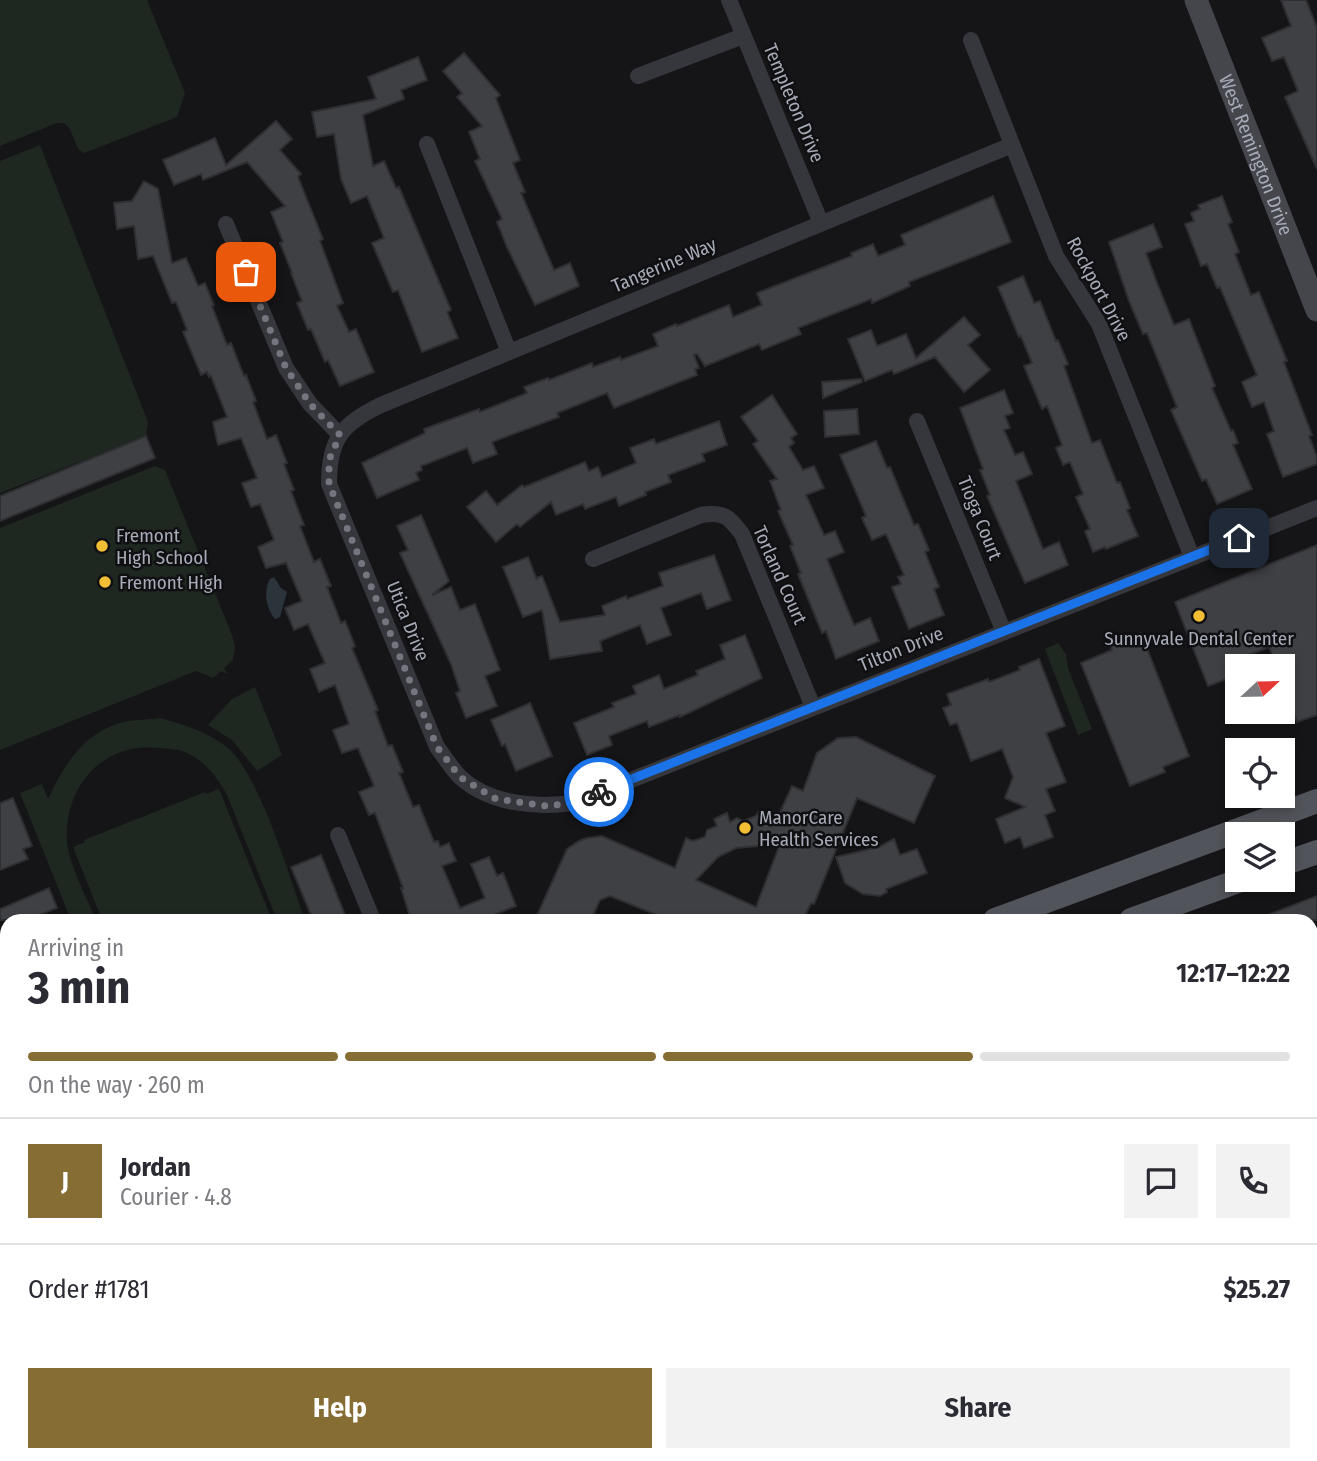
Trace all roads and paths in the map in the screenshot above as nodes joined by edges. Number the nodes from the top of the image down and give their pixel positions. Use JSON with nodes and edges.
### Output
{"nodes":[{"id":1,"x":729,"y":0,"type":"edge"},
{"id":2,"x":1196,"y":0,"type":"edge"},
{"id":3,"x":743,"y":36,"type":"junction"},
{"id":4,"x":971,"y":40,"type":"dead end"},
{"id":5,"x":638,"y":76,"type":"dead end"},
{"id":6,"x":427,"y":144,"type":"dead end"},
{"id":7,"x":1012,"y":145,"type":"junction"},
{"id":8,"x":821,"y":223,"type":"junction"},
{"id":9,"x":226,"y":224,"type":"dead end"},
{"id":10,"x":1317,"y":310,"type":"edge"},
{"id":11,"x":509,"y":352,"type":"junction"},
{"id":12,"x":918,"y":421,"type":"dead end"},
{"id":13,"x":340,"y":435,"type":"junction"},
{"id":14,"x":1317,"y":508,"type":"edge"},
{"id":15,"x":1192,"y":557,"type":"junction"},
{"id":16,"x":593,"y":559,"type":"dead end"},
{"id":17,"x":1004,"y":632,"type":"junction"},
{"id":18,"x":813,"y":707,"type":"junction"},
{"id":19,"x":496,"y":799,"type":"joint"},
{"id":20,"x":1317,"y":801,"type":"edge"},
{"id":21,"x":338,"y":835,"type":"dead end"},
{"id":22,"x":1317,"y":852,"type":"edge"},
{"id":23,"x":1295,"y":860,"type":"edge"},
{"id":24,"x":1225,"y":886,"type":"edge"},
{"id":25,"x":371,"y":914,"type":"edge"},
{"id":26,"x":1011,"y":914,"type":"edge"},
{"id":27,"x":1148,"y":914,"type":"edge"}],
"edges":[{"from":1,"to":3,"type":"street","name":"Templeton Drive"},
{"from":2,"to":10,"type":"street","name":"West Remington Drive"},
{"from":3,"to":5,"type":"street"},
{"from":3,"to":8,"type":"street","name":"Templeton Drive"},
{"from":4,"to":7,"type":"street","name":"Rockport Drive"},
{"from":6,"to":11,"type":"street"},
{"from":7,"to":8,"type":"street","name":"Tangerine Way"},
{"from":7,"to":15,"type":"street","name":"Rockport Drive"},
{"from":8,"to":11,"type":"street","name":"Tangerine Way"},
{"from":9,"to":13,"type":"street"},
{"from":11,"to":13,"type":"street","name":"Tangerine Way"},
{"from":12,"to":17,"type":"street","name":"Tioga Court"},
{"from":13,"to":19,"type":"street","name":"Utica Drive"},
{"from":14,"to":15,"type":"street","name":"Tilton Drive"},
{"from":15,"to":17,"type":"street","name":"Tilton Drive"},
{"from":16,"to":18,"type":"street","name":"Torland Court"},
{"from":17,"to":18,"type":"street","name":"Tilton Drive"},
{"from":18,"to":19,"type":"street","name":"Tilton Drive"},
{"from":20,"to":26,"type":"main road"},
{"from":21,"to":25,"type":"street"},
{"from":22,"to":23,"type":"main road"},
{"from":24,"to":27,"type":"main road"}]}
